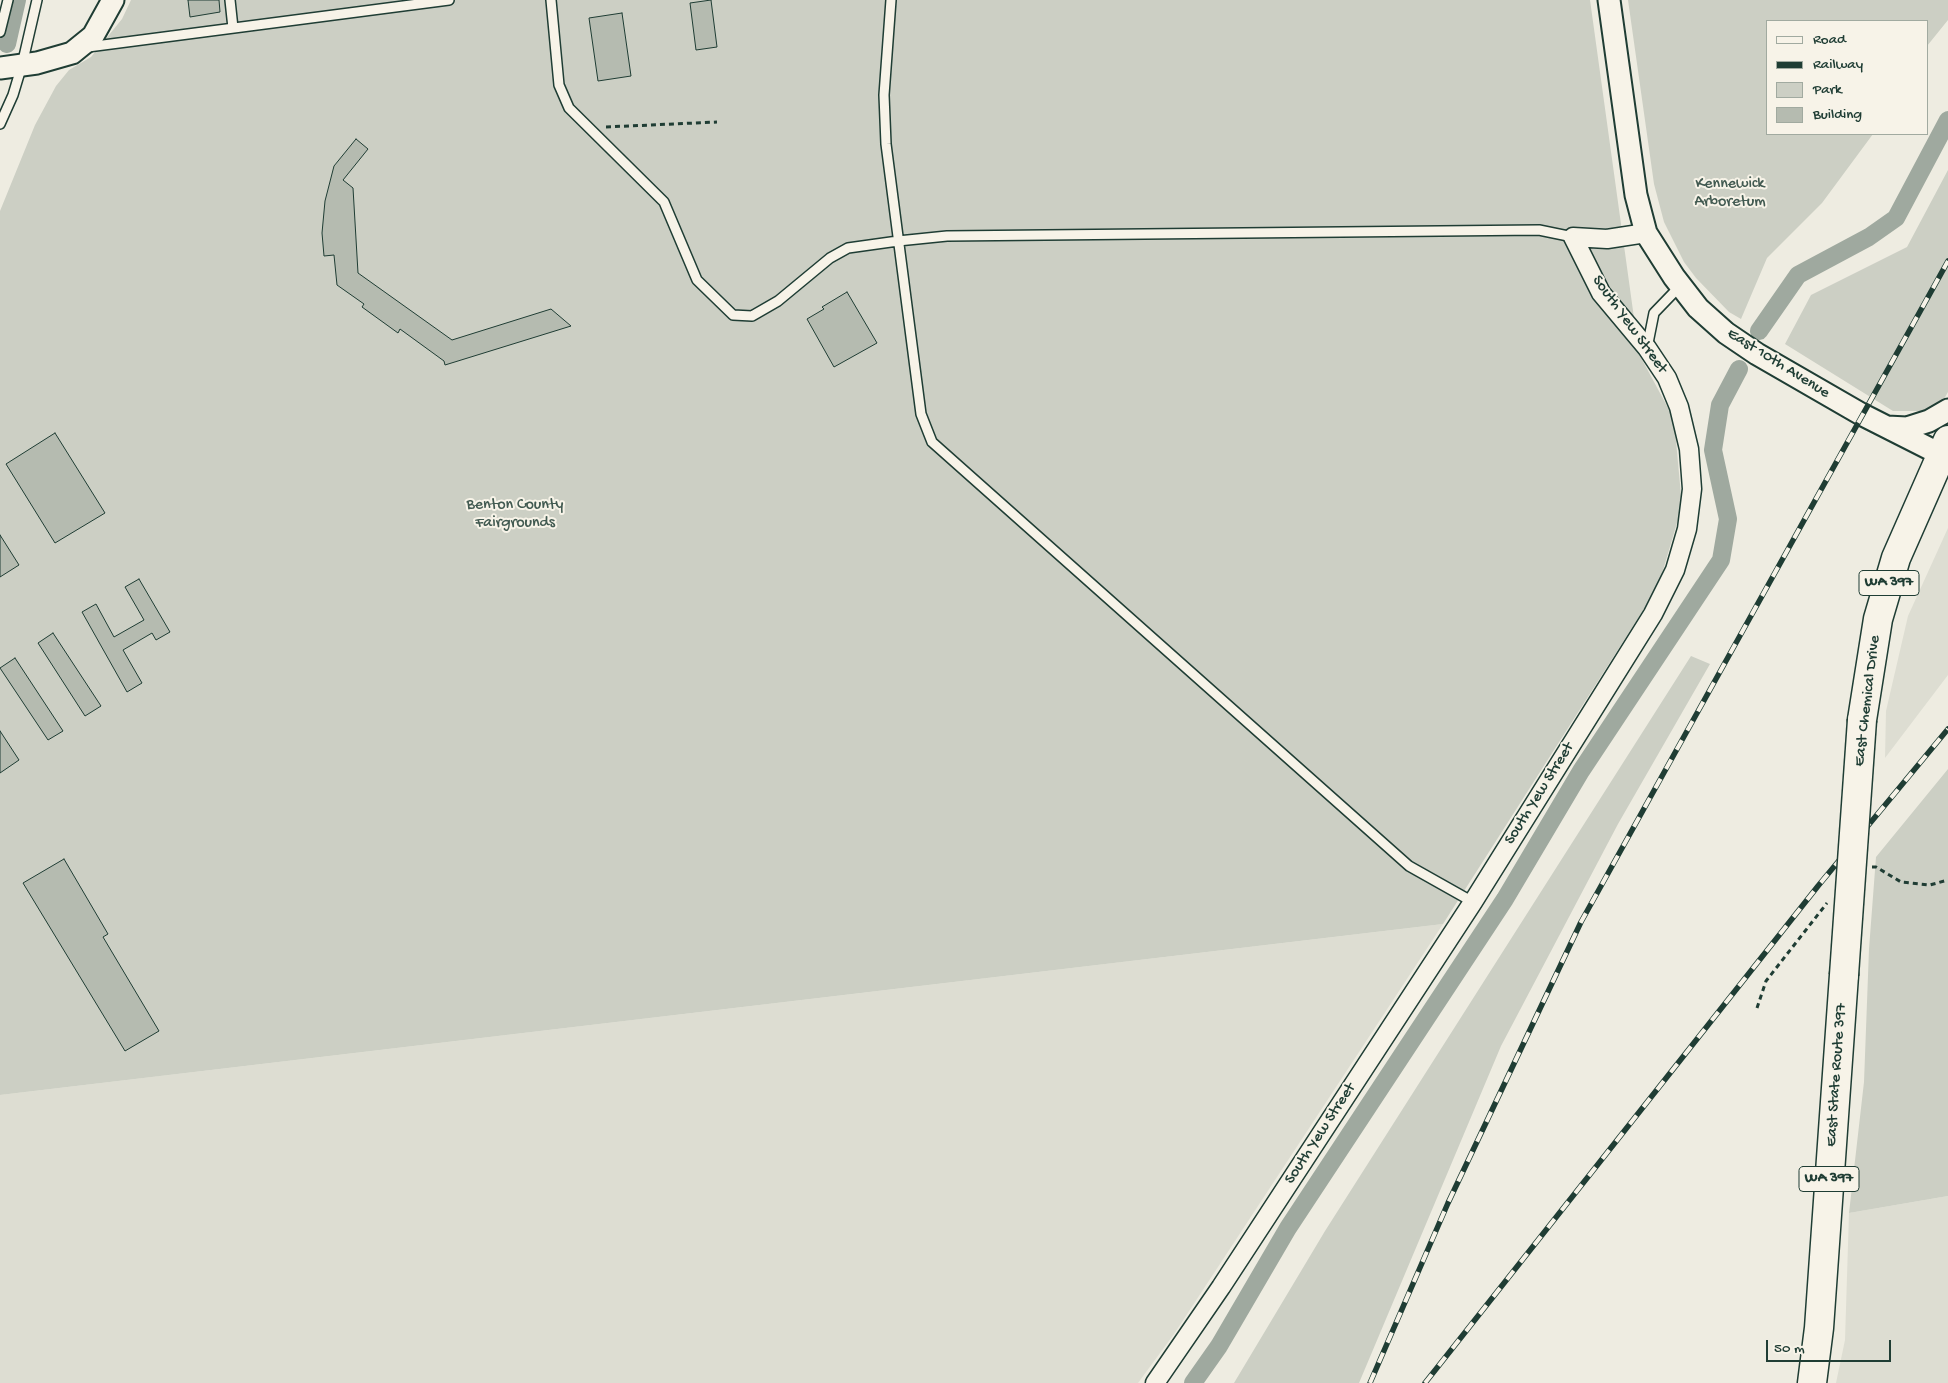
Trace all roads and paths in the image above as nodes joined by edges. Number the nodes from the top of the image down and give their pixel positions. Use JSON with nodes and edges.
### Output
{"nodes":[{"id":1,"x":8,"y":0,"type":"edge"},
{"id":2,"x":37,"y":0,"type":"edge"},
{"id":3,"x":113,"y":0,"type":"edge"},
{"id":4,"x":230,"y":0,"type":"edge"},
{"id":5,"x":449,"y":0,"type":"edge"},
{"id":6,"x":551,"y":0,"type":"edge"},
{"id":7,"x":891,"y":0,"type":"edge"},
{"id":8,"x":1609,"y":0,"type":"edge"},
{"id":9,"x":233,"y":28,"type":"junction"},
{"id":10,"x":0,"y":32,"type":"edge"},
{"id":11,"x":80,"y":48,"type":"junction"},
{"id":12,"x":22,"y":65,"type":"junction"},
{"id":13,"x":0,"y":68,"type":"edge"},
{"id":14,"x":717,"y":122,"type":"dead end"},
{"id":15,"x":0,"y":124,"type":"edge"},
{"id":16,"x":589,"y":128,"type":"junction"},
{"id":17,"x":1646,"y":233,"type":"junction"},
{"id":18,"x":1573,"y":237,"type":"junction"},
{"id":19,"x":898,"y":241,"type":"junction"},
{"id":20,"x":1681,"y":285,"type":"junction"},
{"id":21,"x":1647,"y":348,"type":"junction"},
{"id":22,"x":1948,"y":410,"type":"edge"},
{"id":23,"x":1886,"y":427,"type":"junction"},
{"id":24,"x":1944,"y":447,"type":"edge"},
{"id":25,"x":1473,"y":902,"type":"junction"},
{"id":26,"x":1844,"y":975,"type":"joint"},
{"id":27,"x":1156,"y":1383,"type":"edge"},
{"id":28,"x":1812,"y":1383,"type":"edge"}],
"edges":[{"from":1,"to":10,"type":"lane"},
{"from":2,"to":12,"type":"lane"},
{"from":3,"to":11,"type":"street"},
{"from":4,"to":9,"type":"lane"},
{"from":5,"to":9,"type":"lane"},
{"from":6,"to":16,"type":"lane"},
{"from":7,"to":19,"type":"lane"},
{"from":8,"to":17,"type":"street","name":"East 10th Avenue"},
{"from":9,"to":11,"type":"lane"},
{"from":11,"to":12,"type":"street"},
{"from":12,"to":13,"type":"street"},
{"from":12,"to":15,"type":"lane"},
{"from":14,"to":16,"type":"path"},
{"from":16,"to":19,"type":"lane"},
{"from":17,"to":18,"type":"street"},
{"from":17,"to":20,"type":"street","name":"East 10th Avenue"},
{"from":18,"to":19,"type":"lane"},
{"from":18,"to":21,"type":"street","name":"South Yew Street"},
{"from":19,"to":25,"type":"lane"},
{"from":20,"to":21,"type":"lane"},
{"from":20,"to":23,"type":"street","name":"East 10th Avenue"},
{"from":21,"to":25,"type":"street","name":"South Yew Street"},
{"from":22,"to":23,"type":"street"},
{"from":23,"to":24,"type":"street","name":"East 10th Avenue"},
{"from":24,"to":26,"type":"main road","name":"East Chemical Drive","number":"WA 397","bridge":true},
{"from":25,"to":27,"type":"street","name":"South Yew Street"},
{"from":26,"to":28,"type":"main road","name":"East State Route 397","number":"WA 397"}]}
